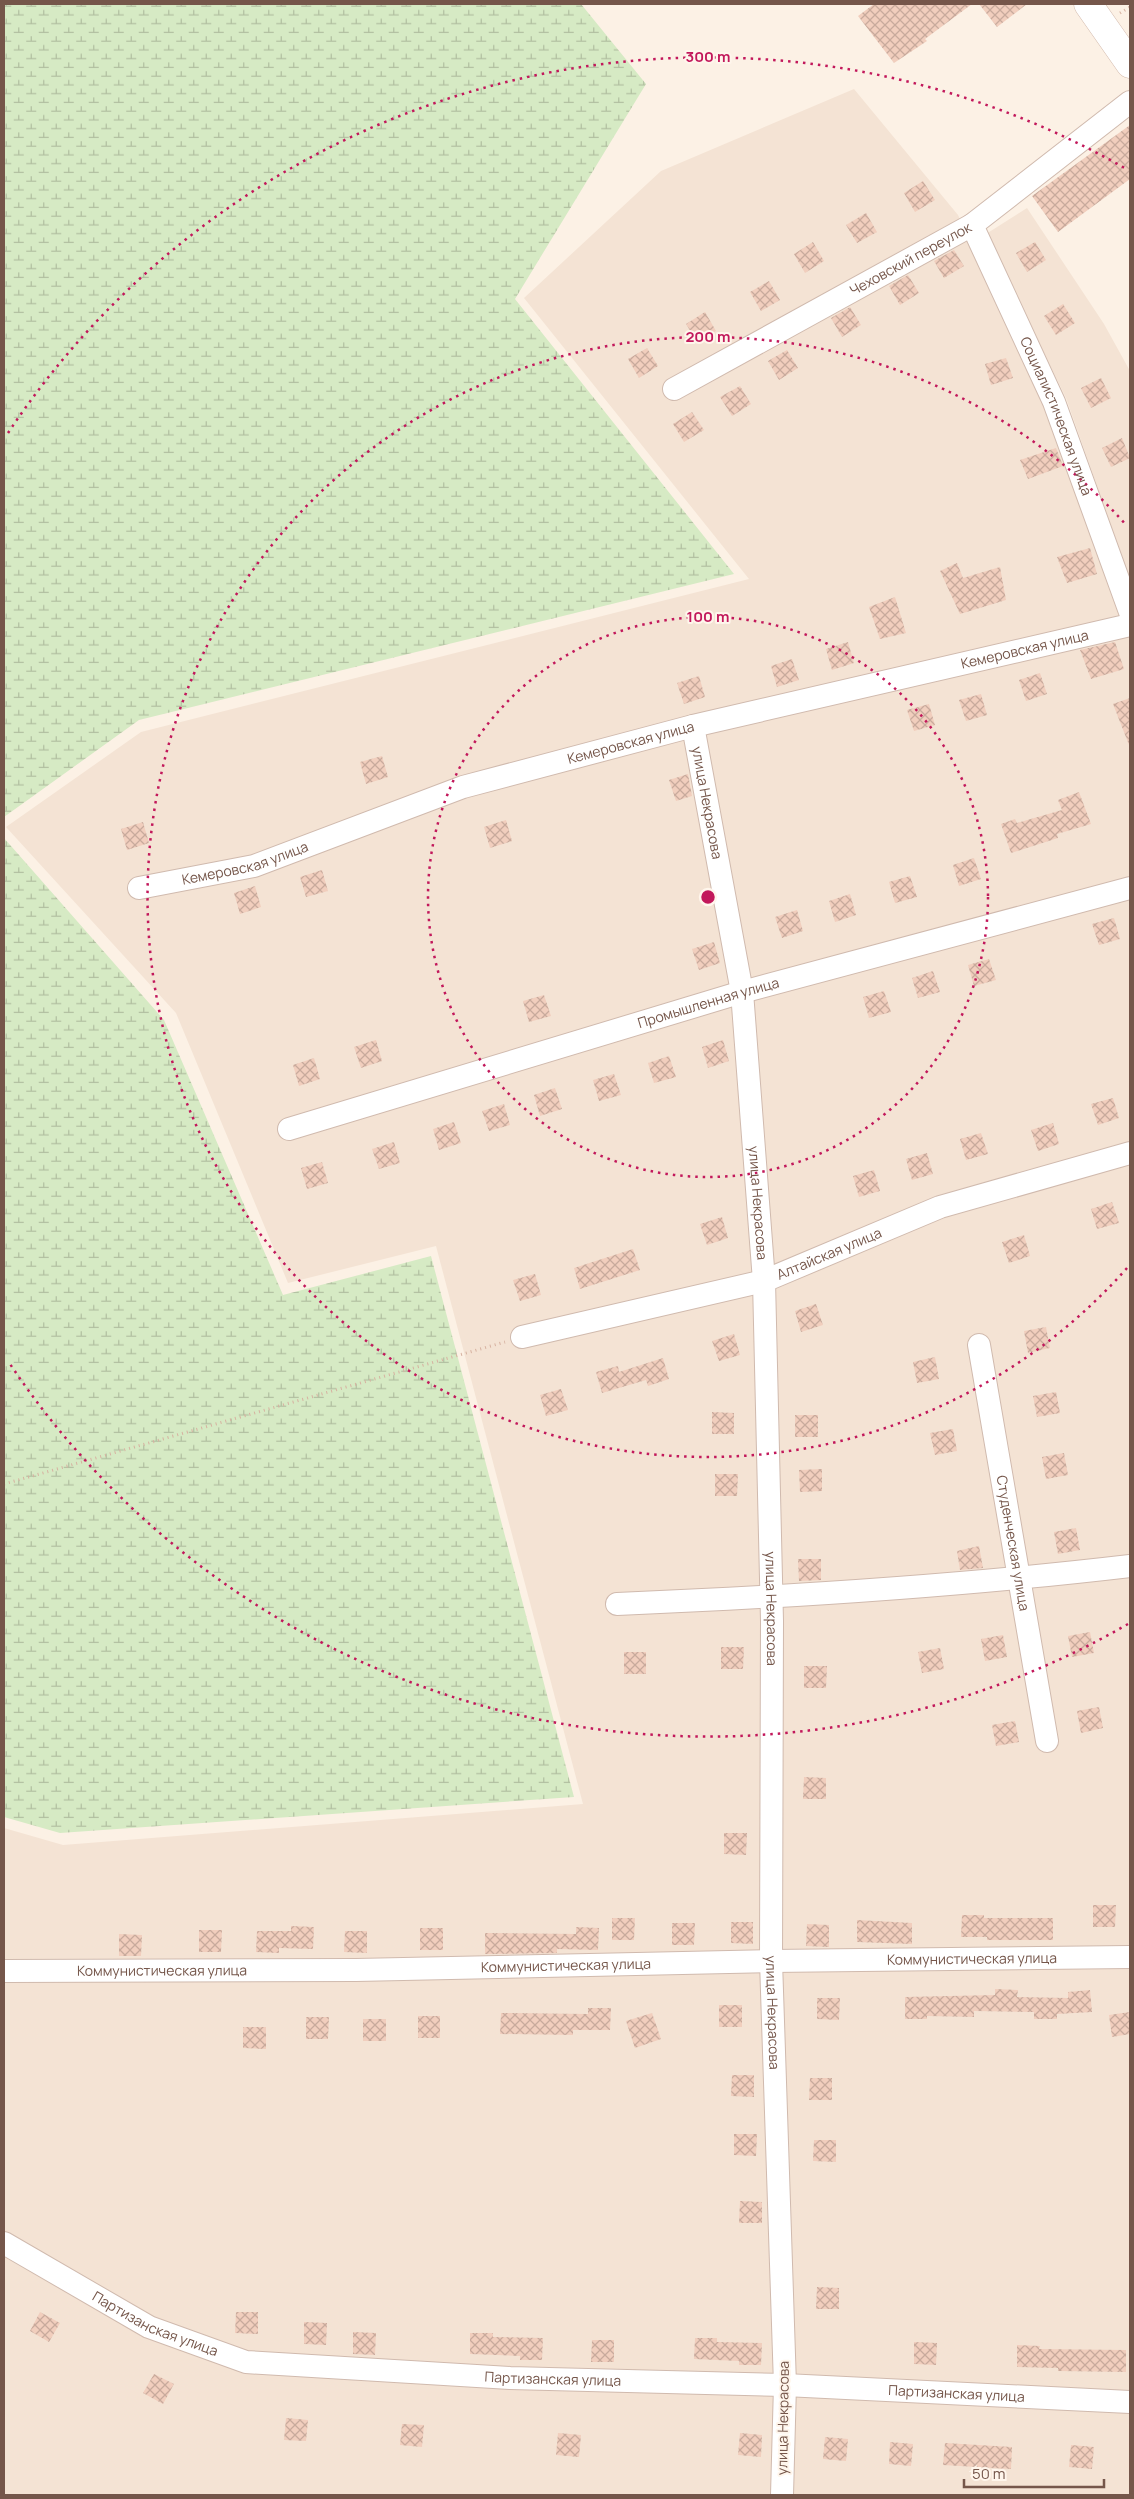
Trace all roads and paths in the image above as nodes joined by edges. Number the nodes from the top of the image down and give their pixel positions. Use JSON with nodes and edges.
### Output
{"nodes":[{"id":1,"x":1088,"y":4,"type":"edge"},
{"id":2,"x":1130,"y":64,"type":"edge"},
{"id":3,"x":1130,"y":102,"type":"edge"},
{"id":4,"x":972,"y":224,"type":"junction"},
{"id":5,"x":674,"y":389,"type":"dead end"},
{"id":6,"x":1130,"y":612,"type":"edge"},
{"id":7,"x":1130,"y":625,"type":"edge"},
{"id":8,"x":693,"y":726,"type":"junction"},
{"id":9,"x":139,"y":888,"type":"dead end"},
{"id":10,"x":1130,"y":888,"type":"edge"},
{"id":11,"x":742,"y":992,"type":"junction"},
{"id":12,"x":289,"y":1129,"type":"dead end"},
{"id":13,"x":1130,"y":1153,"type":"edge"},
{"id":14,"x":764,"y":1281,"type":"junction"},
{"id":15,"x":522,"y":1337,"type":"joint"},
{"id":16,"x":979,"y":1345,"type":"dead end"},
{"id":17,"x":4,"y":1484,"type":"edge"},
{"id":18,"x":1130,"y":1566,"type":"edge"},
{"id":19,"x":1018,"y":1579,"type":"junction"},
{"id":20,"x":772,"y":1598,"type":"junction"},
{"id":21,"x":617,"y":1604,"type":"dead end"},
{"id":22,"x":1047,"y":1741,"type":"dead end"},
{"id":23,"x":1130,"y":1957,"type":"edge"},
{"id":24,"x":771,"y":1961,"type":"junction"},
{"id":25,"x":4,"y":1971,"type":"edge"},
{"id":26,"x":4,"y":2243,"type":"edge"},
{"id":27,"x":785,"y":2385,"type":"junction"},
{"id":28,"x":1130,"y":2402,"type":"edge"},
{"id":29,"x":782,"y":2495,"type":"edge"}],
"edges":[{"from":1,"to":2,"type":"main road"},
{"from":3,"to":4,"type":"street","name":"Чеховский переулок"},
{"from":4,"to":5,"type":"street","name":"Чеховский переулок"},
{"from":4,"to":6,"type":"street","name":"Социалистическая улица"},
{"from":7,"to":8,"type":"street","name":"Кемеровская улица"},
{"from":8,"to":9,"type":"street","name":"Кемеровская улица"},
{"from":8,"to":11,"type":"street","name":"улица Некрасова"},
{"from":10,"to":11,"type":"street","name":"Промышленная улица"},
{"from":11,"to":12,"type":"street","name":"Промышленная улица"},
{"from":11,"to":14,"type":"street","name":"улица Некрасова"},
{"from":13,"to":14,"type":"street","name":"Алтайская улица"},
{"from":14,"to":15,"type":"street","name":"Алтайская улица"},
{"from":14,"to":20,"type":"street","name":"улица Некрасова"},
{"from":15,"to":17,"type":"path"},
{"from":16,"to":19,"type":"street","name":"Студенческая улица"},
{"from":18,"to":19,"type":"street"},
{"from":19,"to":20,"type":"street"},
{"from":19,"to":22,"type":"street","name":"Студенческая улица"},
{"from":20,"to":21,"type":"street"},
{"from":20,"to":24,"type":"street","name":"улица Некрасова"},
{"from":23,"to":24,"type":"street","name":"Коммунистическая улица"},
{"from":24,"to":25,"type":"street","name":"Коммунистическая улица"},
{"from":24,"to":27,"type":"street","name":"улица Некрасова"},
{"from":26,"to":27,"type":"street","name":"Партизанская улица"},
{"from":27,"to":28,"type":"street","name":"Партизанская улица"},
{"from":27,"to":29,"type":"street","name":"улица Некрасова"}]}
